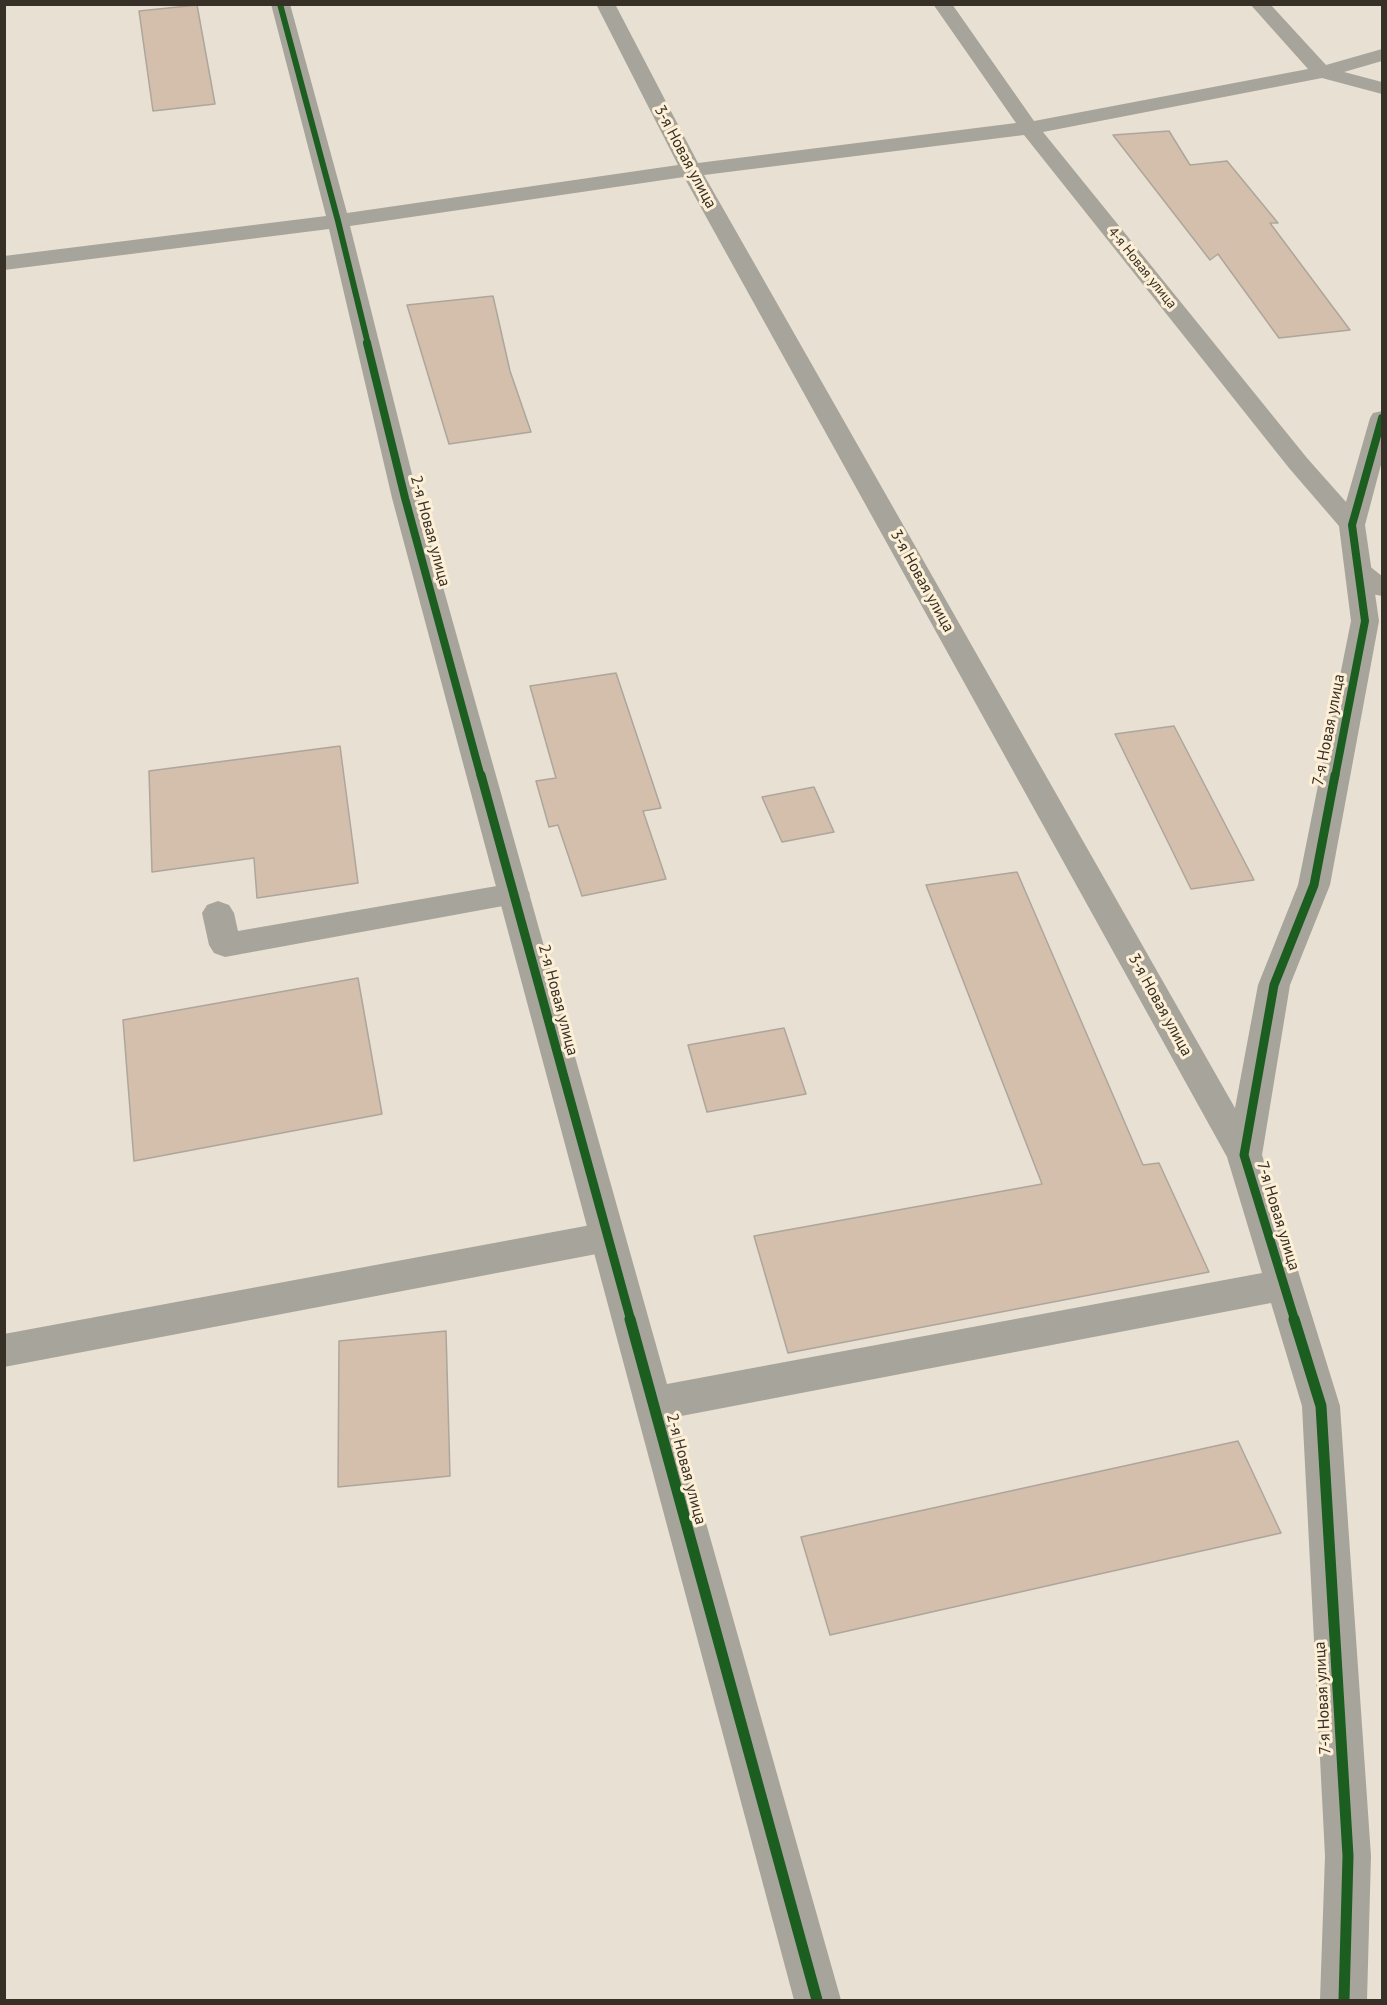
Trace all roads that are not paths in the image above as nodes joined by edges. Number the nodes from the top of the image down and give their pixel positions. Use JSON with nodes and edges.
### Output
{"nodes":[{"id":1,"x":280,"y":4,"type":"edge"},
{"id":2,"x":605,"y":4,"type":"edge"},
{"id":3,"x":942,"y":4,"type":"edge"},
{"id":4,"x":1259,"y":4,"type":"edge"},
{"id":5,"x":1383,"y":55,"type":"edge"},
{"id":6,"x":1322,"y":72,"type":"junction"},
{"id":7,"x":1383,"y":88,"type":"edge"},
{"id":8,"x":1029,"y":128,"type":"junction"},
{"id":9,"x":692,"y":170,"type":"junction"},
{"id":10,"x":338,"y":221,"type":"junction"},
{"id":11,"x":4,"y":264,"type":"edge"},
{"id":12,"x":1383,"y":418,"type":"edge"},
{"id":13,"x":1352,"y":525,"type":"junction"},
{"id":14,"x":1370,"y":579,"type":"edge"},
{"id":15,"x":514,"y":894,"type":"junction"},
{"id":16,"x":218,"y":913,"type":"dead end"},
{"id":17,"x":1244,"y":1155,"type":"junction"},
{"id":18,"x":607,"y":1237,"type":"junction"},
{"id":19,"x":1284,"y":1285,"type":"junction"},
{"id":20,"x":4,"y":1351,"type":"edge"},
{"id":21,"x":653,"y":1404,"type":"junction"},
{"id":22,"x":817,"y":2001,"type":"edge"},
{"id":23,"x":1344,"y":2001,"type":"edge"}],
"edges":[{"from":1,"to":10,"type":"street","name":"2-я Новая улица"},
{"from":2,"to":9,"type":"street","name":"3-я Новая улица"},
{"from":3,"to":8,"type":"street","name":"4-я Новая улица"},
{"from":4,"to":6,"type":"street"},
{"from":5,"to":6,"type":"street"},
{"from":6,"to":7,"type":"street"},
{"from":6,"to":8,"type":"street"},
{"from":8,"to":9,"type":"street"},
{"from":8,"to":13,"type":"street","name":"4-я Новая улица"},
{"from":9,"to":10,"type":"street"},
{"from":9,"to":17,"type":"street","name":"3-я Новая улица"},
{"from":10,"to":11,"type":"street"},
{"from":10,"to":15,"type":"street","name":"2-я Новая улица"},
{"from":12,"to":13,"type":"street","name":"7-я Новая улица"},
{"from":13,"to":14,"type":"street","name":"7-я Новая улица"},
{"from":14,"to":17,"type":"street","name":"7-я Новая улица"},
{"from":15,"to":16,"type":"street"},
{"from":15,"to":18,"type":"street","name":"2-я Новая улица"},
{"from":17,"to":19,"type":"street","name":"7-я Новая улица"},
{"from":18,"to":20,"type":"street"},
{"from":18,"to":21,"type":"street","name":"2-я Новая улица"},
{"from":19,"to":21,"type":"street"},
{"from":19,"to":23,"type":"street","name":"7-я Новая улица"},
{"from":21,"to":22,"type":"street","name":"2-я Новая улица"}]}
